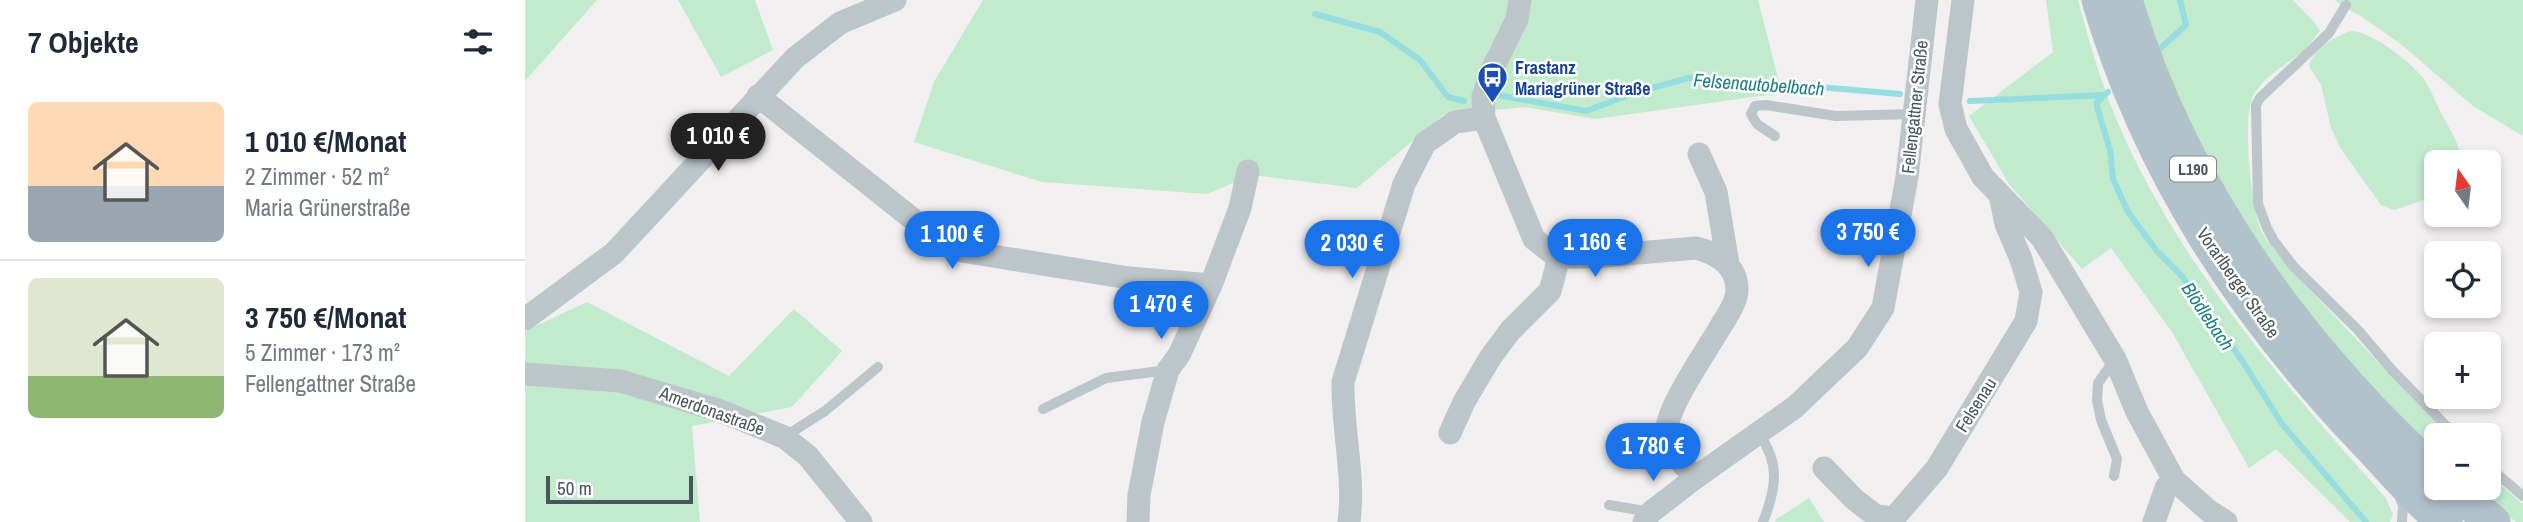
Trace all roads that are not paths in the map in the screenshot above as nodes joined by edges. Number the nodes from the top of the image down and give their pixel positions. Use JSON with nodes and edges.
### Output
{"nodes":[{"id":1,"x":895,"y":0,"type":"edge"},
{"id":2,"x":1520,"y":0,"type":"edge"},
{"id":3,"x":1927,"y":0,"type":"edge"},
{"id":4,"x":1963,"y":0,"type":"edge"},
{"id":5,"x":2099,"y":0,"type":"edge"},
{"id":6,"x":2125,"y":0,"type":"edge"},
{"id":7,"x":2346,"y":5,"type":"dead end"},
{"id":8,"x":758,"y":96,"type":"junction"},
{"id":9,"x":1914,"y":114,"type":"junction"},
{"id":10,"x":1484,"y":118,"type":"junction"},
{"id":11,"x":1775,"y":136,"type":"dead end"},
{"id":12,"x":1699,"y":154,"type":"dead end"},
{"id":13,"x":1248,"y":171,"type":"dead end"},
{"id":14,"x":2000,"y":195,"type":"junction"},
{"id":15,"x":1557,"y":257,"type":"junction"},
{"id":16,"x":1728,"y":264,"type":"junction"},
{"id":17,"x":1211,"y":285,"type":"junction"},
{"id":18,"x":525,"y":318,"type":"edge"},
{"id":19,"x":2115,"y":359,"type":"junction"},
{"id":20,"x":878,"y":367,"type":"dead end"},
{"id":21,"x":1168,"y":370,"type":"junction"},
{"id":22,"x":525,"y":374,"type":"edge"},
{"id":23,"x":1043,"y":409,"type":"dead end"},
{"id":24,"x":2443,"y":423,"type":"edge"},
{"id":25,"x":1450,"y":433,"type":"dead end"},
{"id":26,"x":1758,"y":433,"type":"junction"},
{"id":27,"x":785,"y":438,"type":"junction"},
{"id":28,"x":2424,"y":462,"type":"edge"},
{"id":29,"x":1824,"y":468,"type":"dead end"},
{"id":30,"x":2396,"y":474,"type":"junction"},
{"id":31,"x":2114,"y":476,"type":"dead end"},
{"id":32,"x":2501,"y":477,"type":"edge"},
{"id":33,"x":1695,"y":478,"type":"junction"},
{"id":34,"x":2174,"y":480,"type":"junction"},
{"id":35,"x":2523,"y":496,"type":"edge"},
{"id":36,"x":2466,"y":500,"type":"edge"},
{"id":37,"x":1609,"y":505,"type":"dead end"},
{"id":38,"x":1648,"y":517,"type":"edge"},
{"id":39,"x":862,"y":522,"type":"edge"},
{"id":40,"x":1137,"y":522,"type":"edge"},
{"id":41,"x":1349,"y":522,"type":"edge"},
{"id":42,"x":1763,"y":522,"type":"edge"},
{"id":43,"x":2154,"y":522,"type":"edge"},
{"id":44,"x":2225,"y":522,"type":"edge"},
{"id":45,"x":2402,"y":522,"type":"edge"},
{"id":46,"x":2445,"y":522,"type":"edge"},
{"id":47,"x":2493,"y":522,"type":"edge"}],
"edges":[{"from":1,"to":8,"type":"street"},
{"from":2,"to":10,"type":"street"},
{"from":3,"to":9,"type":"street","name":"Fellengattner Straße"},
{"from":4,"to":14,"type":"street","name":"Felsenau"},
{"from":5,"to":30,"type":"main road","name":"Vorarlberger Straße","number":"L190"},
{"from":6,"to":28,"type":"main road","name":"Vorarlberger Straße","number":"L190"},
{"from":7,"to":24,"type":"lane"},
{"from":8,"to":17,"type":"street"},
{"from":8,"to":18,"type":"street"},
{"from":9,"to":11,"type":"lane"},
{"from":9,"to":26,"type":"street","name":"Fellengattner Straße"},
{"from":10,"to":15,"type":"street"},
{"from":10,"to":41,"type":"street"},
{"from":12,"to":16,"type":"street"},
{"from":13,"to":17,"type":"street"},
{"from":14,"to":19,"type":"street","name":"Felsenau"},
{"from":14,"to":29,"type":"street","name":"Felsenau"},
{"from":15,"to":16,"type":"street"},
{"from":15,"to":25,"type":"street"},
{"from":16,"to":33,"type":"street"},
{"from":17,"to":21,"type":"street"},
{"from":19,"to":31,"type":"lane"},
{"from":19,"to":34,"type":"street","name":"Felsenau"},
{"from":20,"to":27,"type":"lane"},
{"from":21,"to":23,"type":"lane"},
{"from":21,"to":40,"type":"street"},
{"from":22,"to":27,"type":"street","name":"Amerdonastraße"},
{"from":26,"to":33,"type":"street","name":"Fellengattner Straße"},
{"from":26,"to":42,"type":"lane"},
{"from":27,"to":39,"type":"street","name":"Amerdonastraße"},
{"from":30,"to":45,"type":"lane"},
{"from":30,"to":46,"type":"main road","name":"Vorarlberger Straße","number":"L190"},
{"from":32,"to":35,"type":"lane"},
{"from":33,"to":38,"type":"street","name":"Fellengattner Straße"},
{"from":34,"to":43,"type":"street"},
{"from":34,"to":44,"type":"street","name":"Felsenau"},
{"from":36,"to":47,"type":"main road"},
{"from":37,"to":38,"type":"lane"}]}
